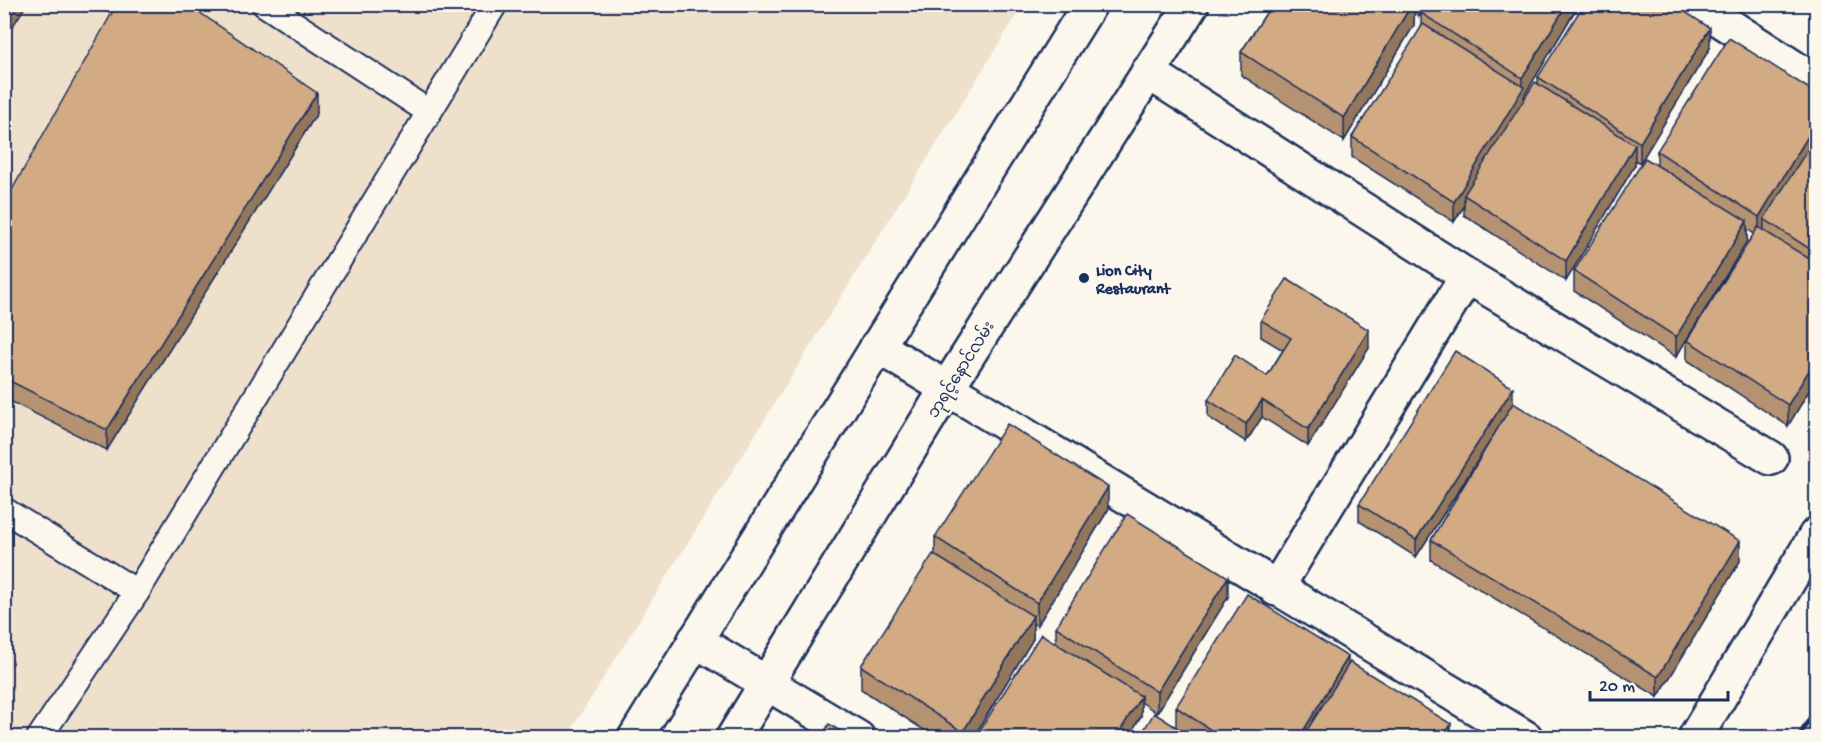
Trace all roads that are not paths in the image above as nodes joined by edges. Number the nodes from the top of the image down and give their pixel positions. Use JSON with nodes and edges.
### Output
{"nodes":[{"id":1,"x":264,"y":4,"type":"edge"},
{"id":2,"x":495,"y":4,"type":"edge"},
{"id":3,"x":1090,"y":4,"type":"edge"},
{"id":4,"x":1192,"y":4,"type":"edge"},
{"id":5,"x":1696,"y":4,"type":"edge"},
{"id":6,"x":1148,"y":72,"type":"junction"},
{"id":7,"x":1816,"y":81,"type":"edge"},
{"id":8,"x":429,"y":112,"type":"junction"},
{"id":9,"x":1467,"y":276,"type":"junction"},
{"id":10,"x":878,"y":346,"type":"junction"},
{"id":11,"x":947,"y":388,"type":"junction"},
{"id":12,"x":1772,"y":458,"type":"dead end"},
{"id":13,"x":4,"y":510,"type":"edge"},
{"id":14,"x":1816,"y":535,"type":"edge"},
{"id":15,"x":1276,"y":589,"type":"junction"},
{"id":16,"x":137,"y":592,"type":"junction"},
{"id":17,"x":695,"y":640,"type":"junction"},
{"id":18,"x":769,"y":683,"type":"junction"},
{"id":19,"x":39,"y":738,"type":"edge"},
{"id":20,"x":635,"y":738,"type":"edge"},
{"id":21,"x":733,"y":738,"type":"edge"},
{"id":22,"x":858,"y":738,"type":"edge"},
{"id":23,"x":1526,"y":738,"type":"edge"},
{"id":24,"x":1695,"y":738,"type":"edge"}],
"edges":[{"from":1,"to":8,"type":"lane"},
{"from":2,"to":8,"type":"lane"},
{"from":3,"to":10,"type":"street"},
{"from":4,"to":6,"type":"street","name":"ဘုရင့်နောင်လမ်း"},
{"from":5,"to":7,"type":"street"},
{"from":6,"to":9,"type":"street"},
{"from":6,"to":11,"type":"street","name":"ဘုရင့်နောင်လမ်း"},
{"from":8,"to":16,"type":"lane"},
{"from":9,"to":12,"type":"street"},
{"from":9,"to":15,"type":"street"},
{"from":10,"to":11,"type":"street"},
{"from":10,"to":17,"type":"street"},
{"from":11,"to":15,"type":"street"},
{"from":11,"to":18,"type":"street","name":"ဘုရင့်နောင်လမ်း"},
{"from":13,"to":16,"type":"lane"},
{"from":14,"to":24,"type":"street"},
{"from":15,"to":23,"type":"street"},
{"from":16,"to":19,"type":"lane"},
{"from":17,"to":18,"type":"street"},
{"from":17,"to":20,"type":"street"},
{"from":18,"to":21,"type":"street","name":"ဘုရင့်နောင်လမ်း"},
{"from":18,"to":22,"type":"street"}]}
